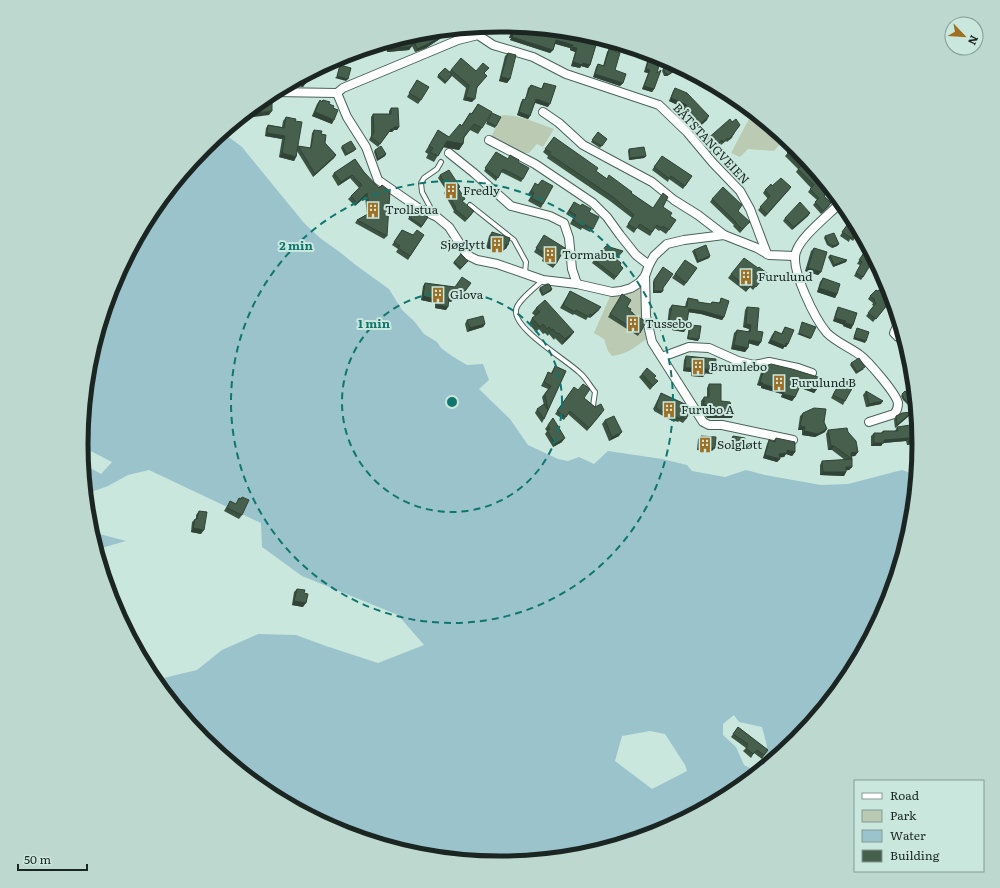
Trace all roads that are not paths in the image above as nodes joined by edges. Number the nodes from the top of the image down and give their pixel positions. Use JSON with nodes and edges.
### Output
{"nodes":[{"id":1,"x":285,"y":92,"type":"edge"},
{"id":2,"x":337,"y":93,"type":"junction"},
{"id":3,"x":543,"y":112,"type":"dead end"},
{"id":4,"x":489,"y":140,"type":"dead end"},
{"id":5,"x":448,"y":153,"type":"dead end"},
{"id":6,"x":441,"y":162,"type":"edge"},
{"id":7,"x":470,"y":205,"type":"dead end"},
{"id":8,"x":837,"y":206,"type":"edge"},
{"id":9,"x":428,"y":213,"type":"junction"},
{"id":10,"x":724,"y":236,"type":"junction"},
{"id":11,"x":767,"y":254,"type":"junction"},
{"id":12,"x":794,"y":256,"type":"junction"},
{"id":13,"x":649,"y":265,"type":"junction"},
{"id":14,"x":525,"y":273,"type":"junction"},
{"id":15,"x":645,"y":276,"type":"junction"},
{"id":16,"x":542,"y":280,"type":"junction"},
{"id":17,"x":577,"y":284,"type":"junction"},
{"id":18,"x":662,"y":357,"type":"junction"},
{"id":19,"x":812,"y":373,"type":"dead end"},
{"id":20,"x":593,"y":406,"type":"edge"},
{"id":21,"x":869,"y":422,"type":"dead end"},
{"id":22,"x":792,"y":440,"type":"edge"}],
"edges":[{"from":1,"to":2,"type":"street"},
{"from":2,"to":9,"type":"street"},
{"from":2,"to":11,"type":"street","name":"BÅTSTANGVEIEN"},
{"from":3,"to":10,"type":"street"},
{"from":4,"to":13,"type":"street"},
{"from":5,"to":17,"type":"street"},
{"from":6,"to":9,"type":"lane"},
{"from":7,"to":14,"type":"lane"},
{"from":8,"to":12,"type":"street"},
{"from":9,"to":14,"type":"street"},
{"from":10,"to":11,"type":"street"},
{"from":10,"to":13,"type":"street"},
{"from":11,"to":12,"type":"street"},
{"from":12,"to":21,"type":"street"},
{"from":13,"to":15,"type":"street"},
{"from":14,"to":16,"type":"street"},
{"from":15,"to":17,"type":"street"},
{"from":15,"to":18,"type":"street"},
{"from":16,"to":17,"type":"street"},
{"from":16,"to":20,"type":"lane"},
{"from":18,"to":19,"type":"street"},
{"from":18,"to":22,"type":"street"}]}
